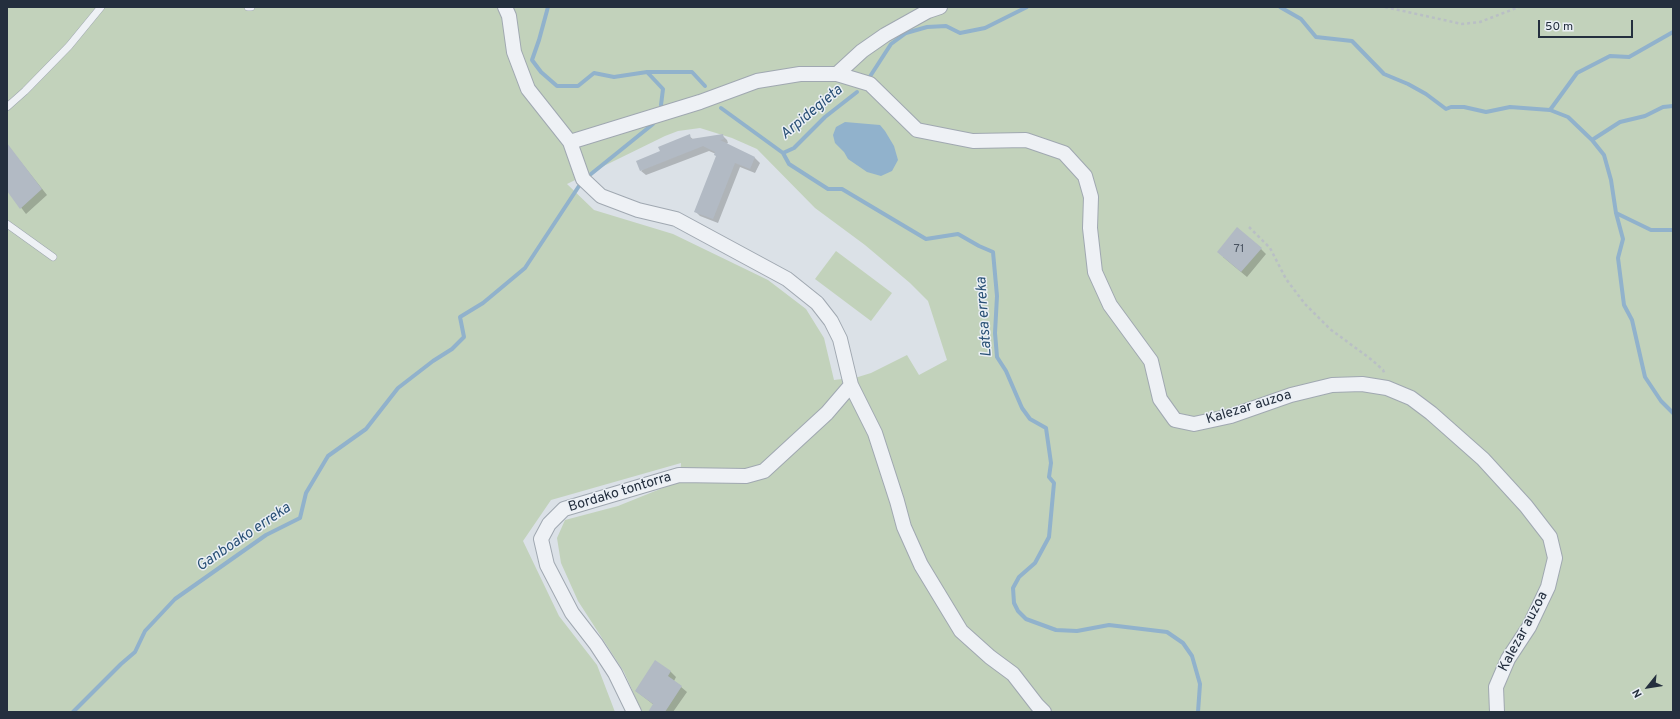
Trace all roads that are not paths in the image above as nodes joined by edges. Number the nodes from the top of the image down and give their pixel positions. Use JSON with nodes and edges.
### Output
{"nodes":[{"id":1,"x":101,"y":7,"type":"edge"},
{"id":2,"x":504,"y":7,"type":"edge"},
{"id":3,"x":940,"y":7,"type":"edge"},
{"id":4,"x":837,"y":74,"type":"junction"},
{"id":5,"x":7,"y":107,"type":"edge"},
{"id":6,"x":570,"y":142,"type":"junction"},
{"id":7,"x":7,"y":224,"type":"edge"},
{"id":8,"x":53,"y":256,"type":"dead end"},
{"id":9,"x":851,"y":385,"type":"junction"},
{"id":10,"x":1041,"y":708,"type":"edge"},
{"id":11,"x":634,"y":712,"type":"edge"},
{"id":12,"x":1497,"y":712,"type":"edge"}],
"edges":[{"from":1,"to":5,"type":"lane"},
{"from":2,"to":6,"type":"street"},
{"from":3,"to":4,"type":"street"},
{"from":4,"to":6,"type":"street","name":"Kalezar auzoa"},
{"from":4,"to":12,"type":"street","name":"Kalezar auzoa"},
{"from":6,"to":9,"type":"street"},
{"from":7,"to":8,"type":"lane"},
{"from":9,"to":10,"type":"street"},
{"from":9,"to":11,"type":"street","name":"Bordako tontorra"}]}
